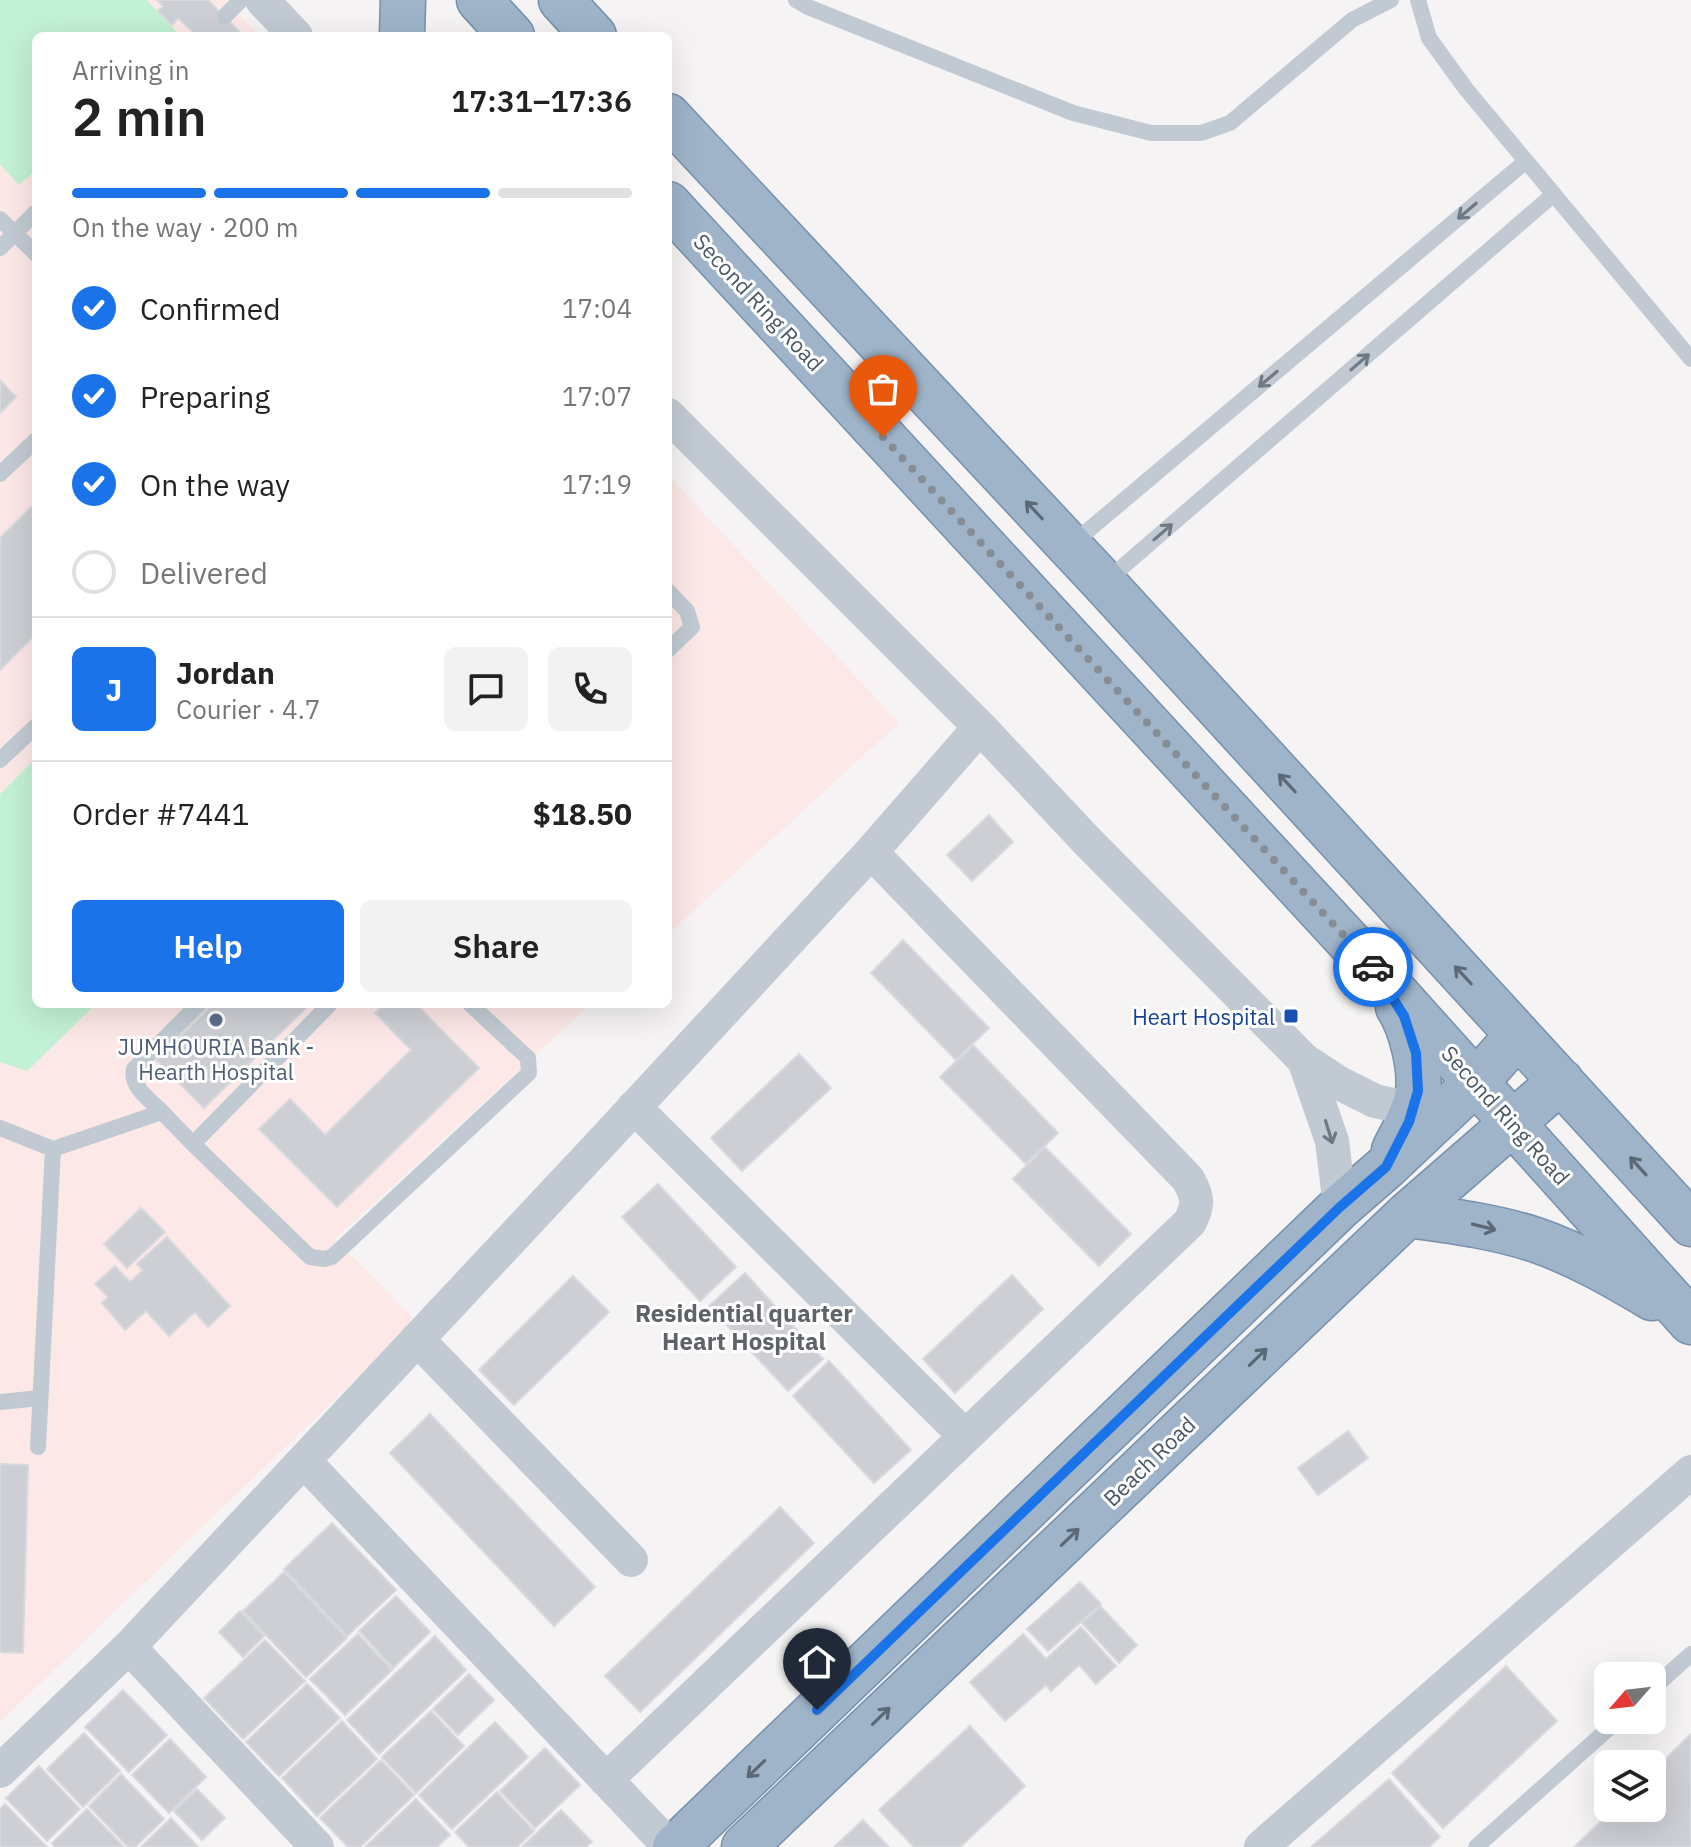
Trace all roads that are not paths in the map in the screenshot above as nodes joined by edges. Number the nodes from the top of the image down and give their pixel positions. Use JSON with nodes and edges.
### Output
{"nodes":[{"id":1,"x":403,"y":0,"type":"edge"},
{"id":2,"x":479,"y":0,"type":"edge"},
{"id":3,"x":561,"y":0,"type":"edge"},
{"id":4,"x":1391,"y":0,"type":"edge"},
{"id":5,"x":1418,"y":0,"type":"edge"},
{"id":6,"x":805,"y":2,"type":"edge"},
{"id":7,"x":240,"y":4,"type":"edge"},
{"id":8,"x":289,"y":32,"type":"edge"},
{"id":9,"x":402,"y":32,"type":"edge"},
{"id":10,"x":508,"y":32,"type":"edge"},
{"id":11,"x":590,"y":32,"type":"edge"},
{"id":12,"x":672,"y":120,"type":"edge"},
{"id":13,"x":1526,"y":161,"type":"junction"},
{"id":14,"x":1554,"y":194,"type":"junction"},
{"id":15,"x":672,"y":208,"type":"edge"},
{"id":16,"x":32,"y":216,"type":"edge"},
{"id":17,"x":0,"y":219,"type":"edge"},
{"id":18,"x":15,"y":233,"type":"junction"},
{"id":19,"x":0,"y":248,"type":"edge"},
{"id":20,"x":32,"y":250,"type":"edge"},
{"id":21,"x":1691,"y":359,"type":"edge"},
{"id":22,"x":672,"y":419,"type":"edge"},
{"id":23,"x":32,"y":444,"type":"edge"},
{"id":24,"x":0,"y":474,"type":"edge"},
{"id":25,"x":1068,"y":547,"type":"junction"},
{"id":26,"x":1104,"y":583,"type":"junction"},
{"id":27,"x":672,"y":595,"type":"edge"},
{"id":28,"x":672,"y":646,"type":"edge"},
{"id":29,"x":980,"y":727,"type":"junction"},
{"id":30,"x":32,"y":730,"type":"edge"},
{"id":31,"x":0,"y":760,"type":"edge"},
{"id":32,"x":871,"y":852,"type":"junction"},
{"id":33,"x":1376,"y":971,"type":"junction"},
{"id":34,"x":195,"y":1008,"type":"edge"},
{"id":35,"x":326,"y":1008,"type":"edge"},
{"id":36,"x":474,"y":1008,"type":"edge"},
{"id":37,"x":1518,"y":1035,"type":"junction"},
{"id":38,"x":1304,"y":1060,"type":"junction"},
{"id":39,"x":1561,"y":1081,"type":"junction"},
{"id":40,"x":1476,"y":1082,"type":"junction"},
{"id":41,"x":634,"y":1107,"type":"junction"},
{"id":42,"x":1412,"y":1109,"type":"junction"},
{"id":43,"x":162,"y":1112,"type":"junction"},
{"id":44,"x":1513,"y":1123,"type":"junction"},
{"id":45,"x":0,"y":1128,"type":"edge"},
{"id":46,"x":193,"y":1144,"type":"junction"},
{"id":47,"x":53,"y":1149,"type":"junction"},
{"id":48,"x":1386,"y":1167,"type":"junction"},
{"id":49,"x":1340,"y":1207,"type":"junction"},
{"id":50,"x":1407,"y":1215,"type":"junction"},
{"id":51,"x":1691,"y":1224,"type":"edge"},
{"id":52,"x":1691,"y":1324,"type":"edge"},
{"id":53,"x":417,"y":1339,"type":"junction"},
{"id":54,"x":40,"y":1398,"type":"junction"},
{"id":55,"x":0,"y":1402,"type":"edge"},
{"id":56,"x":965,"y":1436,"type":"junction"},
{"id":57,"x":38,"y":1447,"type":"dead end"},
{"id":58,"x":304,"y":1461,"type":"junction"},
{"id":59,"x":1691,"y":1472,"type":"edge"},
{"id":60,"x":631,"y":1560,"type":"dead end"},
{"id":61,"x":129,"y":1647,"type":"junction"},
{"id":62,"x":1691,"y":1654,"type":"edge"},
{"id":63,"x":1666,"y":1676,"type":"edge"},
{"id":64,"x":1602,"y":1734,"type":"edge"},
{"id":65,"x":0,"y":1771,"type":"edge"},
{"id":66,"x":606,"y":1780,"type":"junction"},
{"id":67,"x":307,"y":1843,"type":"edge"},
{"id":68,"x":673,"y":1847,"type":"edge"},
{"id":69,"x":744,"y":1847,"type":"edge"},
{"id":70,"x":1261,"y":1847,"type":"edge"},
{"id":71,"x":1476,"y":1847,"type":"edge"}],
"edges":[{"from":1,"to":9,"type":"highway"},
{"from":2,"to":10,"type":"highway"},
{"from":3,"to":11,"type":"highway"},
{"from":4,"to":6,"type":"lane"},
{"from":5,"to":13,"type":"lane"},
{"from":7,"to":8,"type":"street"},
{"from":25,"to":12,"type":"highway","one_way":true},
{"from":13,"to":14,"type":"lane"},
{"from":13,"to":25,"type":"lane","one_way":true},
{"from":14,"to":21,"type":"lane"},
{"from":26,"to":14,"type":"lane","one_way":true},
{"from":15,"to":33,"type":"highway","name":"Second Ring Road"},
{"from":16,"to":18,"type":"lane"},
{"from":17,"to":18,"type":"lane"},
{"from":18,"to":19,"type":"lane"},
{"from":18,"to":20,"type":"lane"},
{"from":22,"to":29,"type":"street"},
{"from":23,"to":24,"type":"lane"},
{"from":25,"to":26,"type":"highway"},
{"from":37,"to":26,"type":"highway","one_way":true},
{"from":27,"to":28,"type":"lane"},
{"from":29,"to":32,"type":"street"},
{"from":29,"to":38,"type":"street"},
{"from":30,"to":31,"type":"lane"},
{"from":32,"to":41,"type":"street"},
{"from":32,"to":56,"type":"street"},
{"from":33,"to":40,"type":"highway","name":"Second Ring Road"},
{"from":33,"to":42,"type":"highway"},
{"from":34,"to":43,"type":"lane"},
{"from":35,"to":46,"type":"lane"},
{"from":36,"to":46,"type":"lane"},
{"from":37,"to":39,"type":"highway"},
{"from":37,"to":40,"type":"highway"},
{"from":38,"to":42,"type":"street"},
{"from":38,"to":49,"type":"street","one_way":true},
{"from":39,"to":44,"type":"highway","name":"Beach Road"},
{"from":51,"to":39,"type":"highway","one_way":true},
{"from":40,"to":44,"type":"highway","name":"Second Ring Road"},
{"from":40,"to":48,"type":"highway"},
{"from":41,"to":53,"type":"street"},
{"from":41,"to":56,"type":"street"},
{"from":42,"to":48,"type":"highway"},
{"from":43,"to":46,"type":"lane"},
{"from":43,"to":47,"type":"lane"},
{"from":44,"to":50,"type":"highway","name":"Beach Road"},
{"from":44,"to":52,"type":"highway","name":"Second Ring Road"},
{"from":45,"to":47,"type":"lane"},
{"from":47,"to":54,"type":"lane"},
{"from":48,"to":49,"type":"highway"},
{"from":49,"to":68,"type":"highway","one_way":true},
{"from":50,"to":52,"type":"highway","one_way":true},
{"from":69,"to":50,"type":"highway","name":"Beach Road","one_way":true},
{"from":53,"to":58,"type":"street"},
{"from":53,"to":60,"type":"street"},
{"from":54,"to":55,"type":"lane"},
{"from":54,"to":57,"type":"lane"},
{"from":56,"to":66,"type":"street"},
{"from":58,"to":61,"type":"street"},
{"from":58,"to":66,"type":"street"},
{"from":59,"to":70,"type":"street"},
{"from":61,"to":65,"type":"street"},
{"from":61,"to":67,"type":"street"},
{"from":62,"to":63,"type":"lane"},
{"from":64,"to":71,"type":"lane"},
{"from":66,"to":68,"type":"street"}]}
